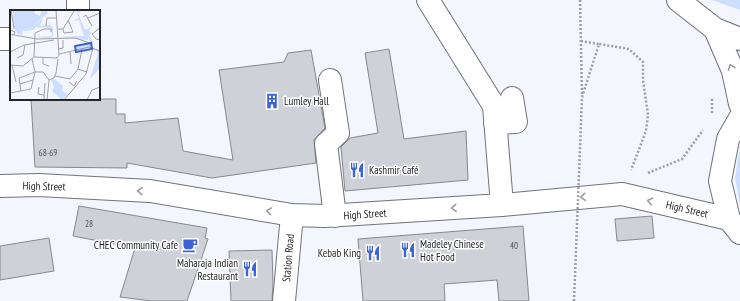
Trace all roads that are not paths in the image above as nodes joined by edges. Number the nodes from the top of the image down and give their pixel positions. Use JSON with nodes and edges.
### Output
{"nodes":[{"id":1,"x":428,"y":0,"type":"edge"},
{"id":2,"x":678,"y":0,"type":"edge"},
{"id":3,"x":715,"y":29,"type":"junction"},
{"id":4,"x":0,"y":38,"type":"edge"},
{"id":5,"x":740,"y":39,"type":"edge"},
{"id":6,"x":10,"y":40,"type":"edge"},
{"id":7,"x":330,"y":80,"type":"dead end"},
{"id":8,"x":512,"y":98,"type":"dead end"},
{"id":9,"x":740,"y":104,"type":"edge"},
{"id":10,"x":740,"y":118,"type":"edge"},
{"id":11,"x":496,"y":123,"type":"junction"},
{"id":12,"x":0,"y":186,"type":"edge"},
{"id":13,"x":502,"y":205,"type":"junction"},
{"id":14,"x":292,"y":215,"type":"junction"},
{"id":15,"x":335,"y":216,"type":"junction"},
{"id":16,"x":735,"y":226,"type":"edge"},
{"id":17,"x":284,"y":301,"type":"edge"}],
"edges":[{"from":1,"to":11,"type":"street"},
{"from":2,"to":3,"type":"street"},
{"from":3,"to":5,"type":"street"},
{"from":9,"to":3,"type":"street","one_way":true},
{"from":4,"to":6,"type":"street"},
{"from":7,"to":15,"type":"street"},
{"from":8,"to":11,"type":"street"},
{"from":10,"to":16,"type":"street"},
{"from":11,"to":13,"type":"street"},
{"from":14,"to":12,"type":"street","name":"High Street","one_way":true},
{"from":13,"to":15,"type":"street","name":"High Street","one_way":true},
{"from":16,"to":13,"type":"street","name":"High Street","one_way":true},
{"from":14,"to":15,"type":"street","name":"High Street"},
{"from":14,"to":17,"type":"street","name":"Station Road"}]}
